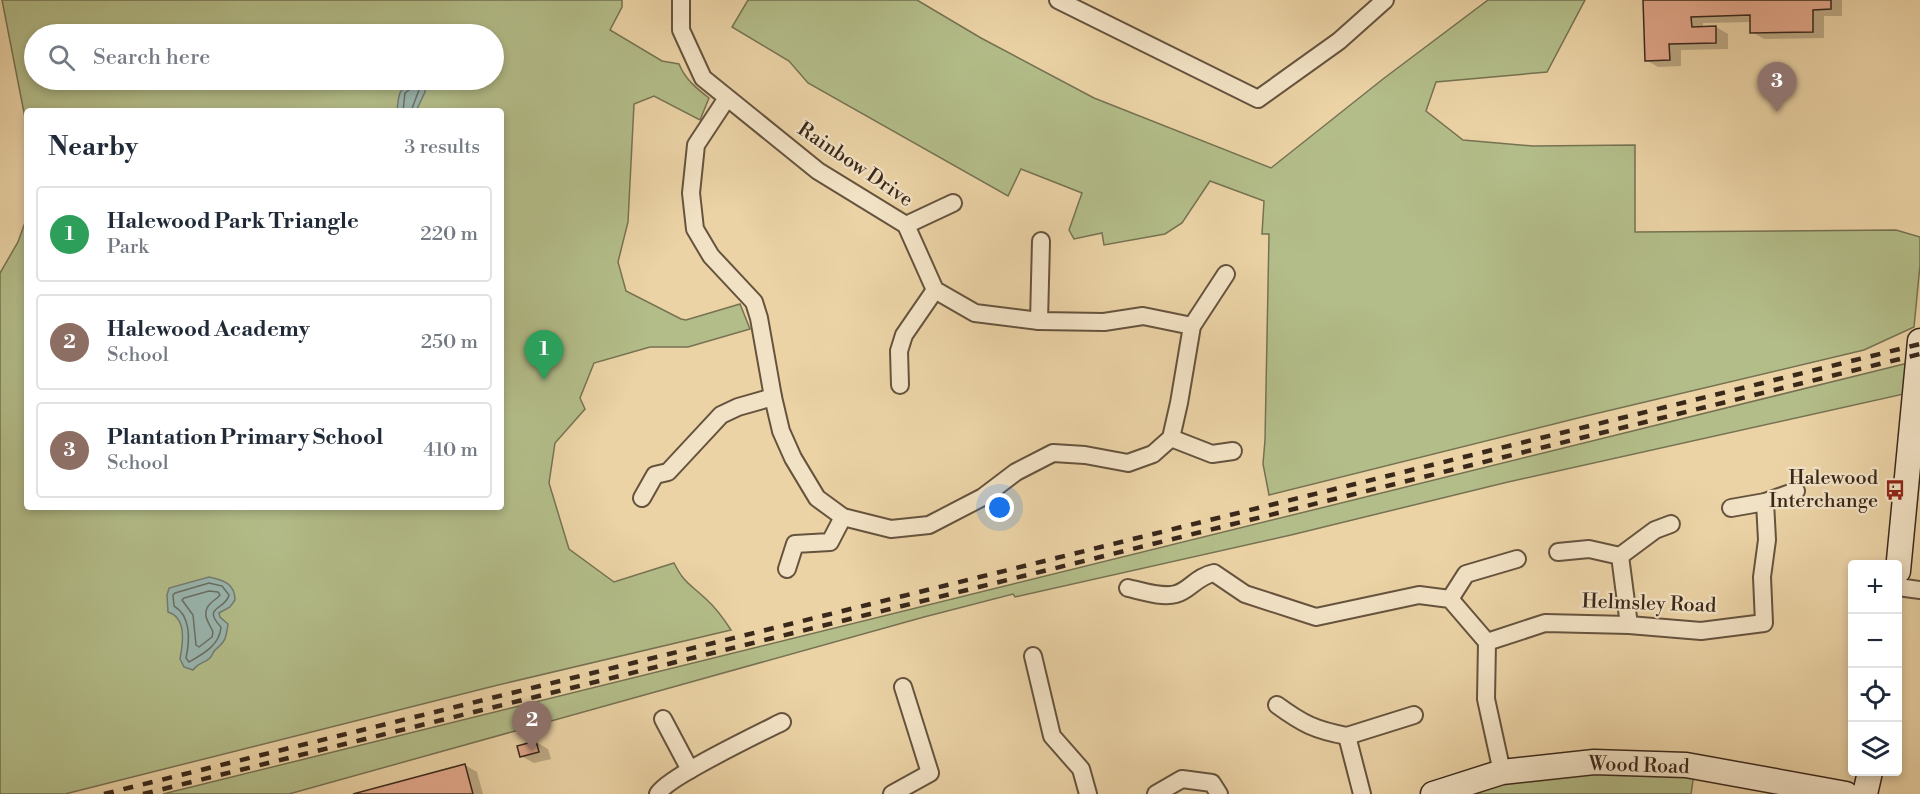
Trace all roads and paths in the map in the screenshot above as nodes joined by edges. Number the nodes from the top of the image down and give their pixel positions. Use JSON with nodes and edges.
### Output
{"nodes":[{"id":1,"x":681,"y":0,"type":"edge"},
{"id":2,"x":1058,"y":0,"type":"edge"},
{"id":3,"x":1385,"y":0,"type":"edge"},
{"id":4,"x":727,"y":98,"type":"junction"},
{"id":5,"x":953,"y":203,"type":"dead end"},
{"id":6,"x":906,"y":225,"type":"junction"},
{"id":7,"x":1041,"y":241,"type":"dead end"},
{"id":8,"x":1226,"y":274,"type":"dead end"},
{"id":9,"x":935,"y":290,"type":"junction"},
{"id":10,"x":1039,"y":321,"type":"junction"},
{"id":11,"x":1192,"y":326,"type":"junction"},
{"id":12,"x":1920,"y":341,"type":"edge"},
{"id":13,"x":900,"y":385,"type":"dead end"},
{"id":14,"x":773,"y":397,"type":"junction"},
{"id":15,"x":1171,"y":438,"type":"junction"},
{"id":16,"x":1233,"y":451,"type":"dead end"},
{"id":17,"x":1796,"y":491,"type":"dead end"},
{"id":18,"x":642,"y":498,"type":"dead end"},
{"id":19,"x":1765,"y":502,"type":"junction"},
{"id":20,"x":1731,"y":508,"type":"dead end"},
{"id":21,"x":843,"y":517,"type":"junction"},
{"id":22,"x":1671,"y":524,"type":"dead end"},
{"id":23,"x":1558,"y":552,"type":"dead end"},
{"id":24,"x":1620,"y":556,"type":"junction"},
{"id":25,"x":1517,"y":560,"type":"dead end"},
{"id":26,"x":1899,"y":560,"type":"edge"},
{"id":27,"x":787,"y":569,"type":"dead end"},
{"id":28,"x":1128,"y":588,"type":"dead end"},
{"id":29,"x":1902,"y":588,"type":"edge"},
{"id":30,"x":1920,"y":590,"type":"edge"},
{"id":31,"x":1450,"y":599,"type":"junction"},
{"id":32,"x":1629,"y":625,"type":"junction"},
{"id":33,"x":1487,"y":642,"type":"junction"},
{"id":34,"x":1033,"y":656,"type":"dead end"},
{"id":35,"x":903,"y":687,"type":"dead end"},
{"id":36,"x":1277,"y":705,"type":"dead end"},
{"id":37,"x":1414,"y":715,"type":"dead end"},
{"id":38,"x":663,"y":719,"type":"dead end"},
{"id":39,"x":782,"y":722,"type":"dead end"},
{"id":40,"x":1347,"y":736,"type":"junction"},
{"id":41,"x":690,"y":770,"type":"junction"},
{"id":42,"x":1502,"y":772,"type":"junction"},
{"id":43,"x":1869,"y":776,"type":"edge"},
{"id":44,"x":658,"y":794,"type":"edge"},
{"id":45,"x":892,"y":794,"type":"edge"},
{"id":46,"x":1088,"y":794,"type":"edge"},
{"id":47,"x":1156,"y":794,"type":"edge"},
{"id":48,"x":1219,"y":794,"type":"edge"},
{"id":49,"x":1362,"y":794,"type":"edge"},
{"id":50,"x":1433,"y":794,"type":"edge"},
{"id":51,"x":1846,"y":794,"type":"edge"},
{"id":52,"x":1865,"y":794,"type":"edge"}],
"edges":[{"from":1,"to":4,"type":"street","name":"Rainbow Drive"},
{"from":2,"to":3,"type":"street"},
{"from":4,"to":6,"type":"street","name":"Rainbow Drive"},
{"from":4,"to":14,"type":"street"},
{"from":5,"to":6,"type":"street"},
{"from":6,"to":9,"type":"street","name":"Rainbow Drive"},
{"from":7,"to":10,"type":"street"},
{"from":8,"to":11,"type":"street"},
{"from":9,"to":10,"type":"street"},
{"from":9,"to":13,"type":"street"},
{"from":10,"to":11,"type":"street"},
{"from":11,"to":15,"type":"street"},
{"from":12,"to":26,"type":"street"},
{"from":14,"to":18,"type":"street"},
{"from":14,"to":21,"type":"street"},
{"from":15,"to":16,"type":"street"},
{"from":15,"to":21,"type":"street"},
{"from":17,"to":19,"type":"street"},
{"from":19,"to":20,"type":"street"},
{"from":19,"to":32,"type":"street","name":"Helmsley Road"},
{"from":21,"to":27,"type":"street"},
{"from":22,"to":24,"type":"street"},
{"from":23,"to":24,"type":"street"},
{"from":24,"to":32,"type":"street"},
{"from":25,"to":31,"type":"street"},
{"from":28,"to":31,"type":"street"},
{"from":29,"to":30,"type":"street"},
{"from":31,"to":33,"type":"street"},
{"from":32,"to":33,"type":"street","name":"Helmsley Road"},
{"from":33,"to":42,"type":"street"},
{"from":34,"to":46,"type":"street"},
{"from":35,"to":45,"type":"street"},
{"from":36,"to":40,"type":"street"},
{"from":37,"to":40,"type":"street"},
{"from":38,"to":41,"type":"street"},
{"from":39,"to":41,"type":"street"},
{"from":40,"to":49,"type":"street"},
{"from":41,"to":44,"type":"street"},
{"from":42,"to":50,"type":"street","name":"Wood Road"},
{"from":42,"to":51,"type":"street","name":"Wood Road"},
{"from":43,"to":52,"type":"street"},
{"from":47,"to":48,"type":"street"}]}
